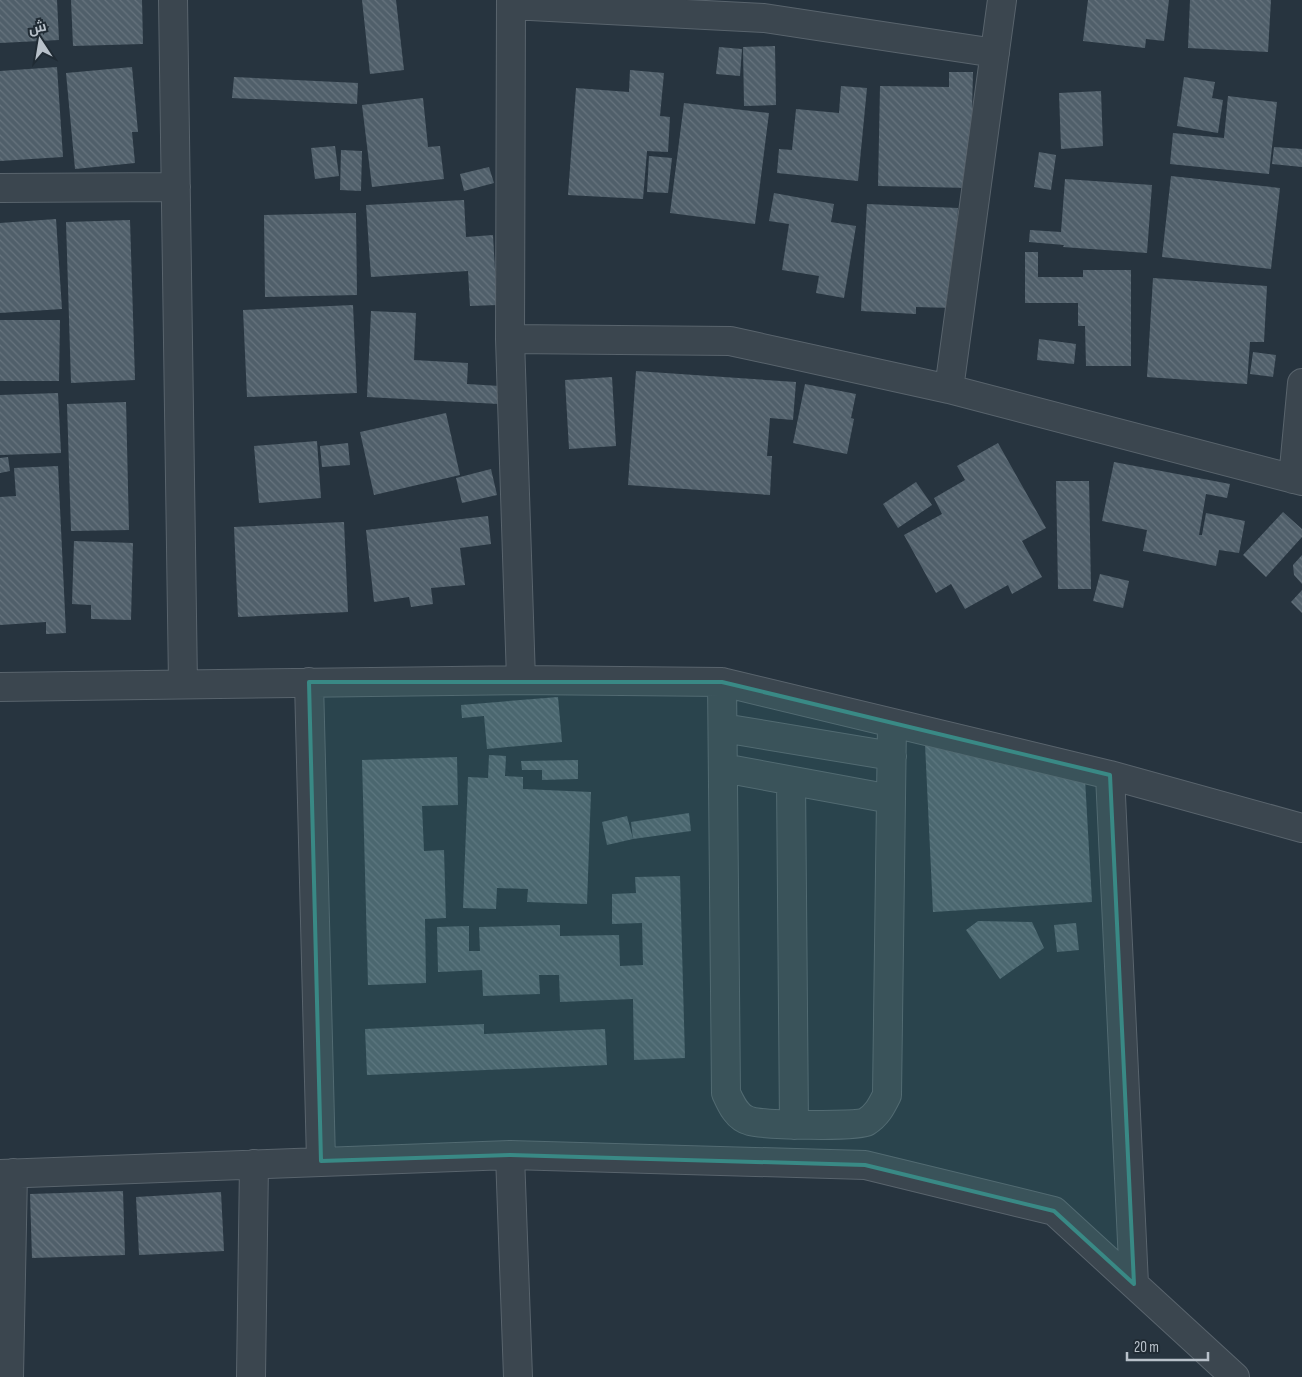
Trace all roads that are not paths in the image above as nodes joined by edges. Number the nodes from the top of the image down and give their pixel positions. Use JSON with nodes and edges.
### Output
{"nodes":[{"id":1,"x":173,"y":0,"type":"edge"},
{"id":2,"x":1002,"y":0,"type":"edge"},
{"id":3,"x":510,"y":3,"type":"edge"},
{"id":4,"x":765,"y":9,"type":"edge"},
{"id":5,"x":995,"y":53,"type":"junction"},
{"id":6,"x":176,"y":187,"type":"junction"},
{"id":7,"x":0,"y":188,"type":"edge"},
{"id":8,"x":510,"y":339,"type":"junction"},
{"id":9,"x":1302,"y":383,"type":"edge"},
{"id":10,"x":949,"y":388,"type":"junction"},
{"id":11,"x":1298,"y":480,"type":"edge"},
{"id":12,"x":521,"y":680,"type":"junction"},
{"id":13,"x":309,"y":682,"type":"junction"},
{"id":14,"x":722,"y":682,"type":"junction"},
{"id":15,"x":183,"y":684,"type":"junction"},
{"id":16,"x":0,"y":687,"type":"edge"},
{"id":17,"x":892,"y":723,"type":"junction"},
{"id":18,"x":723,"y":728,"type":"junction"},
{"id":19,"x":892,"y":756,"type":"junction"},
{"id":20,"x":723,"y":768,"type":"junction"},
{"id":21,"x":1110,"y":775,"type":"junction"},
{"id":22,"x":791,"y":781,"type":"junction"},
{"id":23,"x":891,"y":799,"type":"junction"},
{"id":24,"x":1302,"y":828,"type":"edge"},
{"id":25,"x":794,"y":1125,"type":"junction"},
{"id":26,"x":510,"y":1154,"type":"junction"},
{"id":27,"x":321,"y":1161,"type":"junction"},
{"id":28,"x":254,"y":1164,"type":"junction"},
{"id":29,"x":6,"y":1174,"type":"edge"},
{"id":30,"x":1134,"y":1284,"type":"junction"},
{"id":31,"x":9,"y":1377,"type":"edge"},
{"id":32,"x":251,"y":1377,"type":"edge"},
{"id":33,"x":518,"y":1377,"type":"edge"},
{"id":34,"x":1235,"y":1377,"type":"edge"}],
"edges":[{"from":1,"to":6,"type":"street"},
{"from":2,"to":5,"type":"street"},
{"from":3,"to":4,"type":"street"},
{"from":3,"to":8,"type":"street"},
{"from":4,"to":5,"type":"street"},
{"from":5,"to":10,"type":"street"},
{"from":6,"to":7,"type":"street"},
{"from":6,"to":15,"type":"street"},
{"from":8,"to":10,"type":"street"},
{"from":8,"to":12,"type":"street"},
{"from":9,"to":11,"type":"street"},
{"from":10,"to":11,"type":"street"},
{"from":12,"to":13,"type":"street"},
{"from":12,"to":14,"type":"street"},
{"from":13,"to":15,"type":"street"},
{"from":13,"to":27,"type":"street"},
{"from":14,"to":17,"type":"street"},
{"from":14,"to":18,"type":"street"},
{"from":15,"to":16,"type":"street"},
{"from":17,"to":19,"type":"street"},
{"from":17,"to":21,"type":"street"},
{"from":18,"to":19,"type":"street"},
{"from":18,"to":20,"type":"street"},
{"from":19,"to":23,"type":"street"},
{"from":20,"to":22,"type":"street"},
{"from":20,"to":25,"type":"street"},
{"from":21,"to":24,"type":"street"},
{"from":21,"to":30,"type":"street"},
{"from":22,"to":23,"type":"street"},
{"from":22,"to":25,"type":"street"},
{"from":23,"to":25,"type":"street"},
{"from":26,"to":27,"type":"street"},
{"from":26,"to":30,"type":"street"},
{"from":26,"to":33,"type":"street"},
{"from":27,"to":28,"type":"street"},
{"from":28,"to":29,"type":"street"},
{"from":28,"to":32,"type":"street"},
{"from":29,"to":31,"type":"street"},
{"from":30,"to":34,"type":"street"}]}
